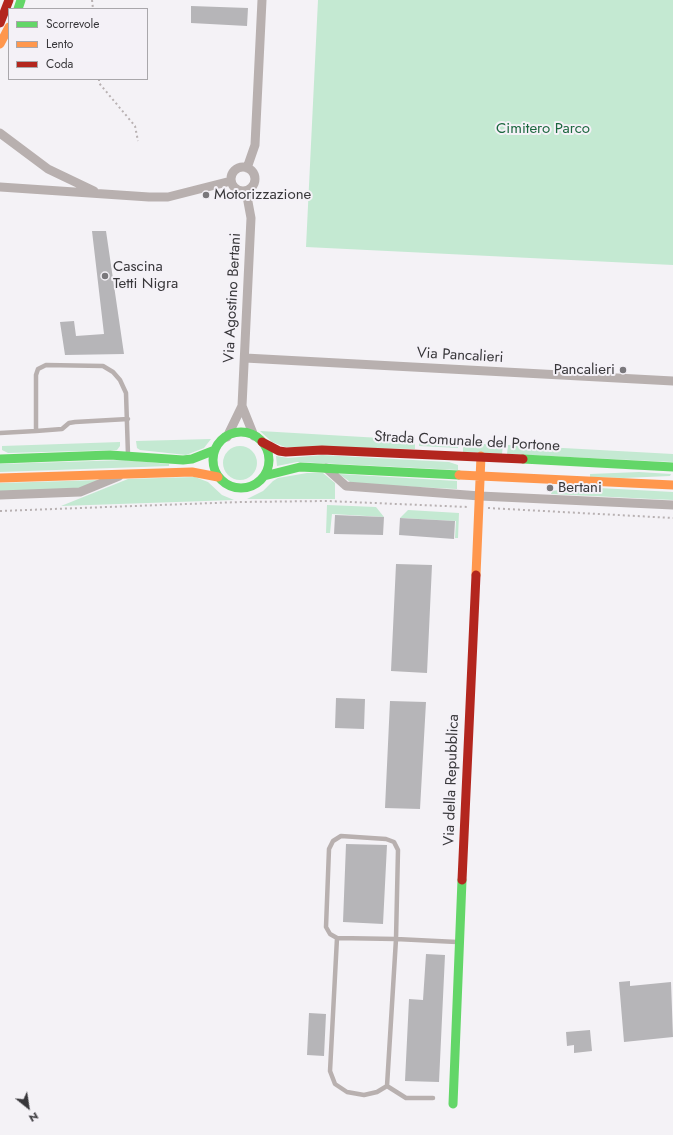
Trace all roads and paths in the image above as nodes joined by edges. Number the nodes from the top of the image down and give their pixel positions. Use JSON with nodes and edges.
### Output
{"nodes":[{"id":1,"x":9,"y":0,"type":"edge"},
{"id":2,"x":262,"y":0,"type":"edge"},
{"id":3,"x":0,"y":23,"type":"edge"},
{"id":4,"x":8,"y":29,"type":"edge"},
{"id":5,"x":0,"y":44,"type":"edge"},
{"id":6,"x":99,"y":80,"type":"edge"},
{"id":7,"x":0,"y":133,"type":"edge"},
{"id":8,"x":138,"y":141,"type":"dead end"},
{"id":9,"x":247,"y":168,"type":"junction"},
{"id":10,"x":231,"y":181,"type":"junction"},
{"id":11,"x":0,"y":187,"type":"edge"},
{"id":12,"x":246,"y":191,"type":"junction"},
{"id":13,"x":101,"y":194,"type":"junction"},
{"id":14,"x":245,"y":358,"type":"junction"},
{"id":15,"x":673,"y":381,"type":"edge"},
{"id":16,"x":242,"y":406,"type":"junction"},
{"id":17,"x":128,"y":419,"type":"junction"},
{"id":18,"x":36,"y":431,"type":"junction"},
{"id":19,"x":0,"y":433,"type":"edge"},
{"id":20,"x":254,"y":436,"type":"junction"},
{"id":21,"x":227,"y":437,"type":"junction"},
{"id":22,"x":262,"y":442,"type":"junction"},
{"id":23,"x":215,"y":450,"type":"junction"},
{"id":24,"x":128,"y":455,"type":"junction"},
{"id":25,"x":481,"y":456,"type":"junction"},
{"id":26,"x":0,"y":459,"type":"edge"},
{"id":27,"x":673,"y":467,"type":"edge"},
{"id":28,"x":326,"y":468,"type":"junction"},
{"id":29,"x":123,"y":474,"type":"junction"},
{"id":30,"x":481,"y":474,"type":"junction"},
{"id":31,"x":264,"y":476,"type":"junction"},
{"id":32,"x":218,"y":477,"type":"junction"},
{"id":33,"x":0,"y":478,"type":"edge"},
{"id":34,"x":673,"y":485,"type":"edge"},
{"id":35,"x":0,"y":495,"type":"edge"},
{"id":36,"x":480,"y":496,"type":"junction"},
{"id":37,"x":673,"y":505,"type":"edge"},
{"id":38,"x":480,"y":507,"type":"junction"},
{"id":39,"x":0,"y":511,"type":"edge"},
{"id":40,"x":673,"y":518,"type":"edge"},
{"id":41,"x":337,"y":938,"type":"junction"},
{"id":42,"x":396,"y":939,"type":"junction"},
{"id":43,"x":459,"y":942,"type":"junction"},
{"id":44,"x":387,"y":1086,"type":"junction"},
{"id":45,"x":433,"y":1098,"type":"dead end"},
{"id":46,"x":454,"y":1104,"type":"dead end"}],
"edges":[{"from":1,"to":3,"type":"main road"},
{"from":2,"to":9,"type":"street"},
{"from":4,"to":5,"type":"main road"},
{"from":6,"to":8,"type":"path"},
{"from":7,"to":13,"type":"street"},
{"from":9,"to":10,"type":"street"},
{"from":9,"to":12,"type":"street"},
{"from":10,"to":12,"type":"street"},
{"from":10,"to":13,"type":"street"},
{"from":11,"to":13,"type":"street"},
{"from":12,"to":14,"type":"street","name":"Via Agostino Bertani"},
{"from":14,"to":15,"type":"street","name":"Via Pancalieri"},
{"from":14,"to":16,"type":"street","name":"Via Agostino Bertani"},
{"from":16,"to":20,"type":"street","name":"Via Agostino Bertani"},
{"from":16,"to":21,"type":"street","name":"Via Agostino Bertani"},
{"from":17,"to":18,"type":"lane"},
{"from":17,"to":18,"type":"lane"},
{"from":17,"to":24,"type":"lane"},
{"from":18,"to":19,"type":"lane"},
{"from":20,"to":21,"type":"main road"},
{"from":20,"to":22,"type":"main road"},
{"from":21,"to":23,"type":"main road"},
{"from":22,"to":25,"type":"main road","name":"Strada Comunale del Portone"},
{"from":22,"to":31,"type":"main road"},
{"from":23,"to":24,"type":"main road"},
{"from":23,"to":32,"type":"main road"},
{"from":24,"to":26,"type":"main road"},
{"from":25,"to":27,"type":"main road","name":"Strada Comunale del Portone"},
{"from":25,"to":30,"type":"main road","name":"Via della Repubblica"},
{"from":28,"to":30,"type":"main road"},
{"from":28,"to":31,"type":"main road"},
{"from":28,"to":36,"type":"street"},
{"from":29,"to":32,"type":"main road"},
{"from":29,"to":33,"type":"main road"},
{"from":29,"to":35,"type":"street"},
{"from":30,"to":34,"type":"main road"},
{"from":30,"to":36,"type":"main road","name":"Via della Repubblica"},
{"from":31,"to":32,"type":"main road"},
{"from":36,"to":37,"type":"street"},
{"from":36,"to":38,"type":"main road","name":"Via della Repubblica"},
{"from":38,"to":39,"type":"path"},
{"from":38,"to":40,"type":"path"},
{"from":38,"to":43,"type":"main road","name":"Via della Repubblica"},
{"from":41,"to":42,"type":"lane"},
{"from":41,"to":42,"type":"lane"},
{"from":41,"to":44,"type":"lane"},
{"from":42,"to":43,"type":"lane"},
{"from":42,"to":44,"type":"lane"},
{"from":43,"to":46,"type":"main road","name":"Via della Repubblica"},
{"from":44,"to":45,"type":"lane"}]}
